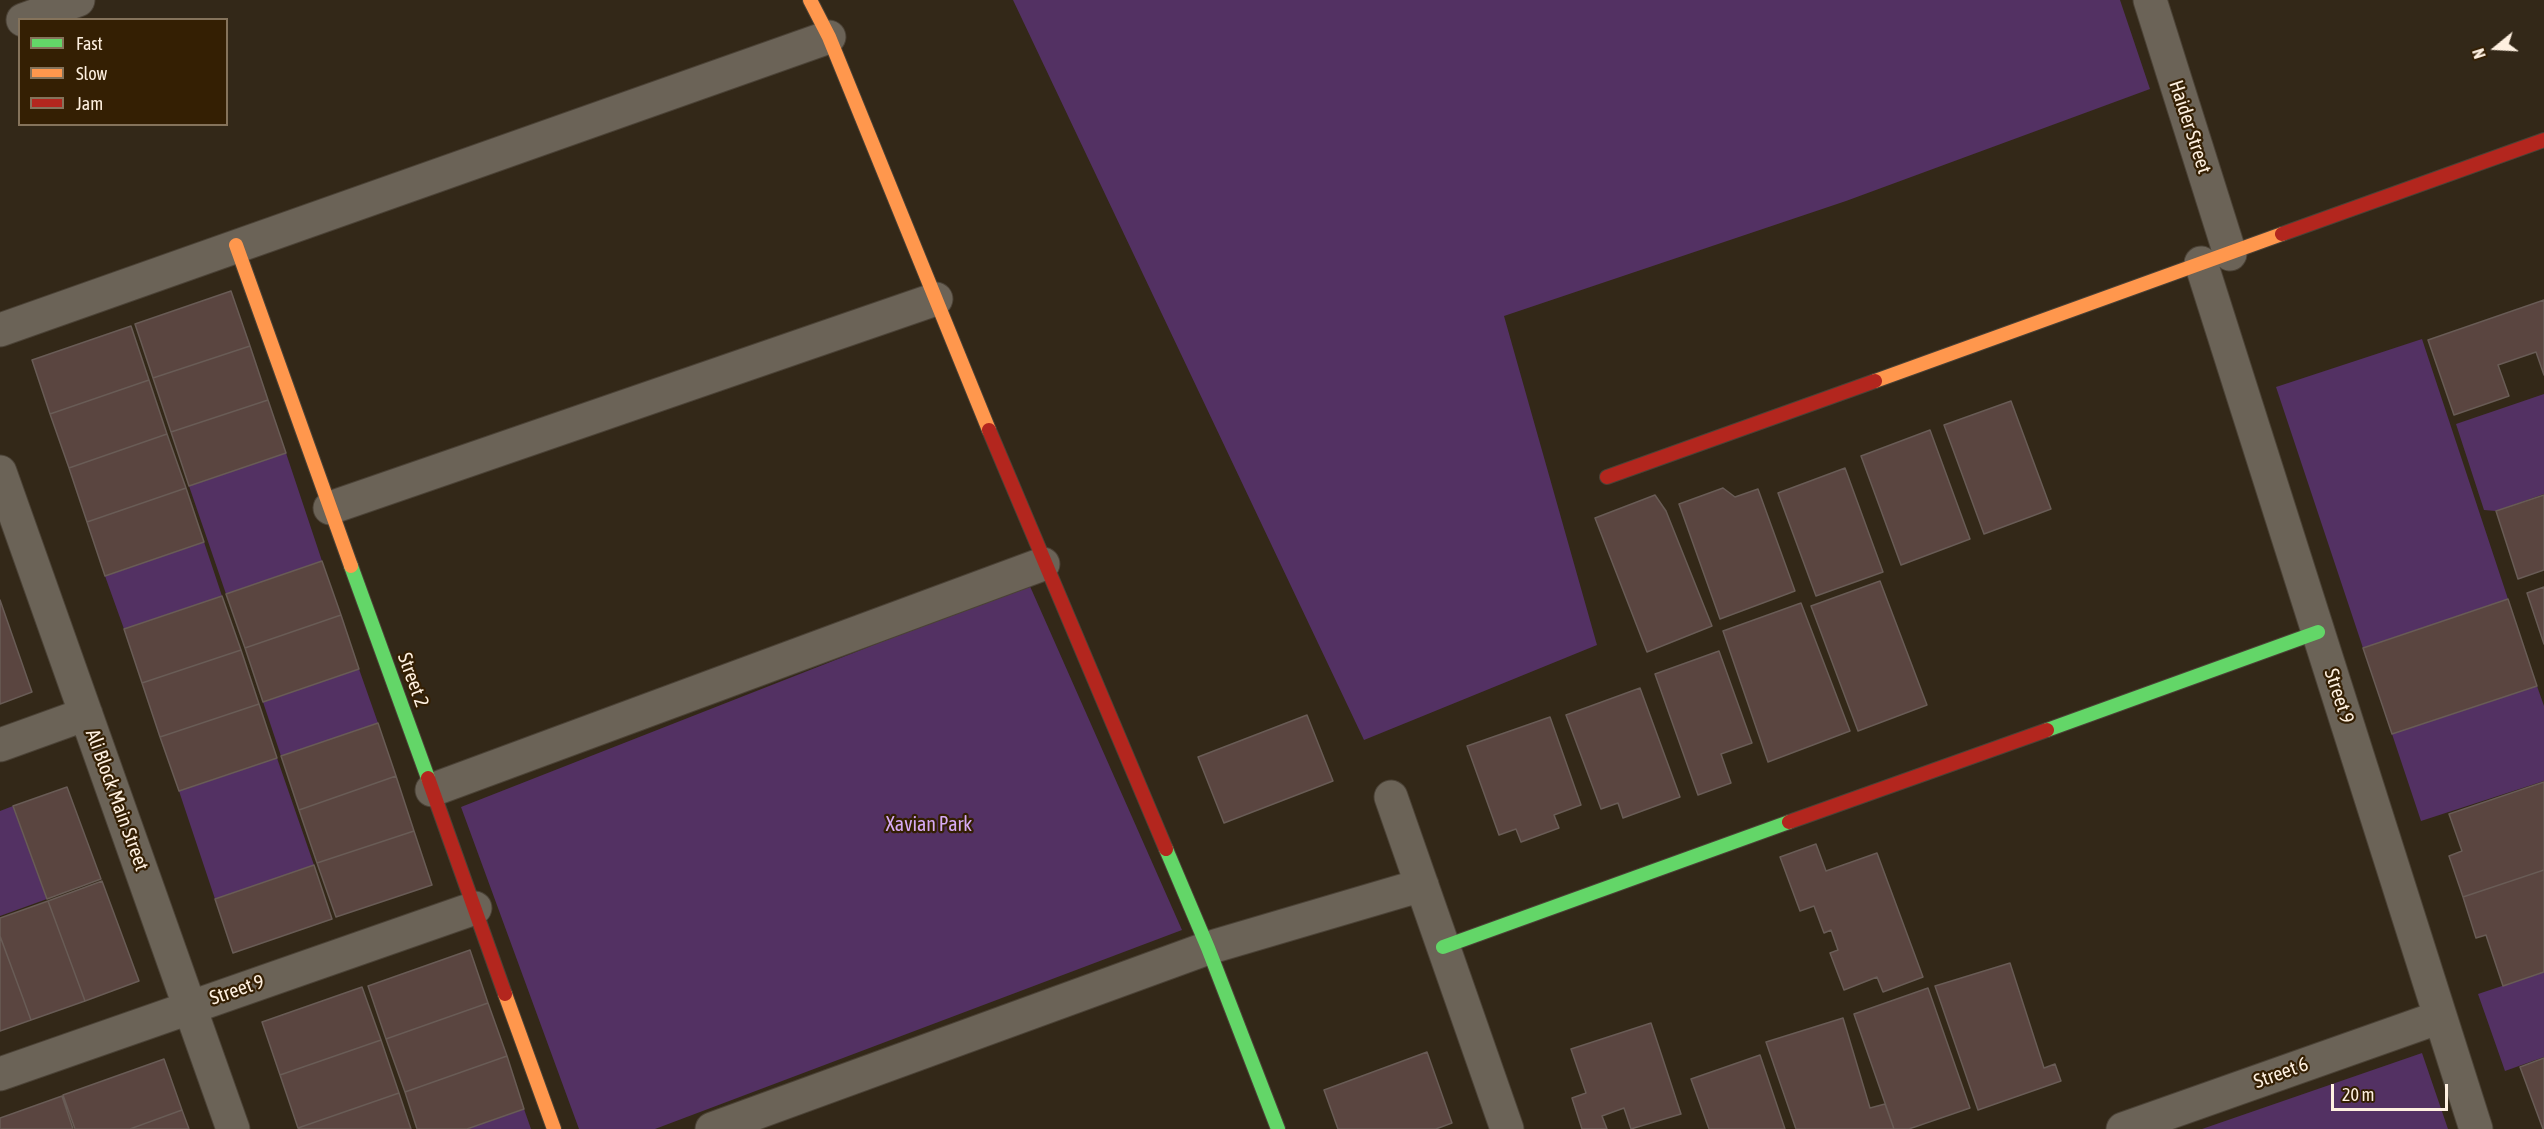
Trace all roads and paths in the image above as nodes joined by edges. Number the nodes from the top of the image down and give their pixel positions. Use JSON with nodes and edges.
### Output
{"nodes":[{"id":1,"x":78,"y":0,"type":"edge"},
{"id":2,"x":810,"y":0,"type":"edge"},
{"id":3,"x":2150,"y":0,"type":"edge"},
{"id":4,"x":27,"y":18,"type":"edge"},
{"id":5,"x":18,"y":21,"type":"edge"},
{"id":6,"x":0,"y":28,"type":"edge"},
{"id":7,"x":829,"y":37,"type":"junction"},
{"id":8,"x":2544,"y":140,"type":"edge"},
{"id":9,"x":236,"y":245,"type":"junction"},
{"id":10,"x":2216,"y":259,"type":"junction"},
{"id":11,"x":936,"y":298,"type":"junction"},
{"id":12,"x":0,"y":330,"type":"edge"},
{"id":13,"x":1607,"y":477,"type":"dead end"},
{"id":14,"x":1,"y":478,"type":"edge"},
{"id":15,"x":330,"y":508,"type":"junction"},
{"id":16,"x":1043,"y":564,"type":"junction"},
{"id":17,"x":2318,"y":632,"type":"junction"},
{"id":18,"x":86,"y":714,"type":"junction"},
{"id":19,"x":0,"y":745,"type":"edge"},
{"id":20,"x":432,"y":790,"type":"junction"},
{"id":21,"x":1391,"y":797,"type":"dead end"},
{"id":22,"x":1422,"y":885,"type":"junction"},
{"id":23,"x":475,"y":908,"type":"junction"},
{"id":24,"x":1443,"y":947,"type":"junction"},
{"id":25,"x":1208,"y":948,"type":"junction"},
{"id":26,"x":190,"y":1006,"type":"junction"},
{"id":27,"x":2440,"y":1017,"type":"junction"},
{"id":28,"x":0,"y":1074,"type":"edge"},
{"id":29,"x":233,"y":1129,"type":"edge"},
{"id":30,"x":554,"y":1129,"type":"edge"},
{"id":31,"x":712,"y":1129,"type":"edge"},
{"id":32,"x":1278,"y":1129,"type":"edge"},
{"id":33,"x":1507,"y":1129,"type":"edge"},
{"id":34,"x":2123,"y":1129,"type":"edge"},
{"id":35,"x":2476,"y":1129,"type":"edge"}],
"edges":[{"from":1,"to":4,"type":"street"},
{"from":2,"to":7,"type":"street"},
{"from":3,"to":10,"type":"street","name":"Haider Street"},
{"from":5,"to":6,"type":"street"},
{"from":7,"to":9,"type":"street"},
{"from":7,"to":11,"type":"street"},
{"from":8,"to":10,"type":"street"},
{"from":9,"to":12,"type":"street"},
{"from":9,"to":15,"type":"street","name":"Street 2"},
{"from":10,"to":13,"type":"street"},
{"from":10,"to":17,"type":"street","name":"Street 9"},
{"from":11,"to":15,"type":"street"},
{"from":11,"to":16,"type":"street"},
{"from":14,"to":18,"type":"street","name":"Ali Block Main Street"},
{"from":15,"to":20,"type":"street","name":"Street 2"},
{"from":16,"to":20,"type":"street"},
{"from":16,"to":25,"type":"street"},
{"from":17,"to":24,"type":"street"},
{"from":17,"to":27,"type":"street","name":"Street 9"},
{"from":18,"to":19,"type":"street"},
{"from":18,"to":26,"type":"street","name":"Ali Block Main Street"},
{"from":20,"to":23,"type":"street","name":"Street 2"},
{"from":21,"to":22,"type":"street"},
{"from":22,"to":24,"type":"street"},
{"from":22,"to":25,"type":"street"},
{"from":23,"to":26,"type":"street","name":"Street 9"},
{"from":23,"to":30,"type":"street","name":"Street 2"},
{"from":24,"to":33,"type":"street"},
{"from":25,"to":31,"type":"street"},
{"from":25,"to":32,"type":"street"},
{"from":26,"to":28,"type":"street","name":"Street 9"},
{"from":26,"to":29,"type":"street","name":"Ali Block Main Street"},
{"from":27,"to":34,"type":"street","name":"Street 6"},
{"from":27,"to":35,"type":"street","name":"Street 9"}]}
